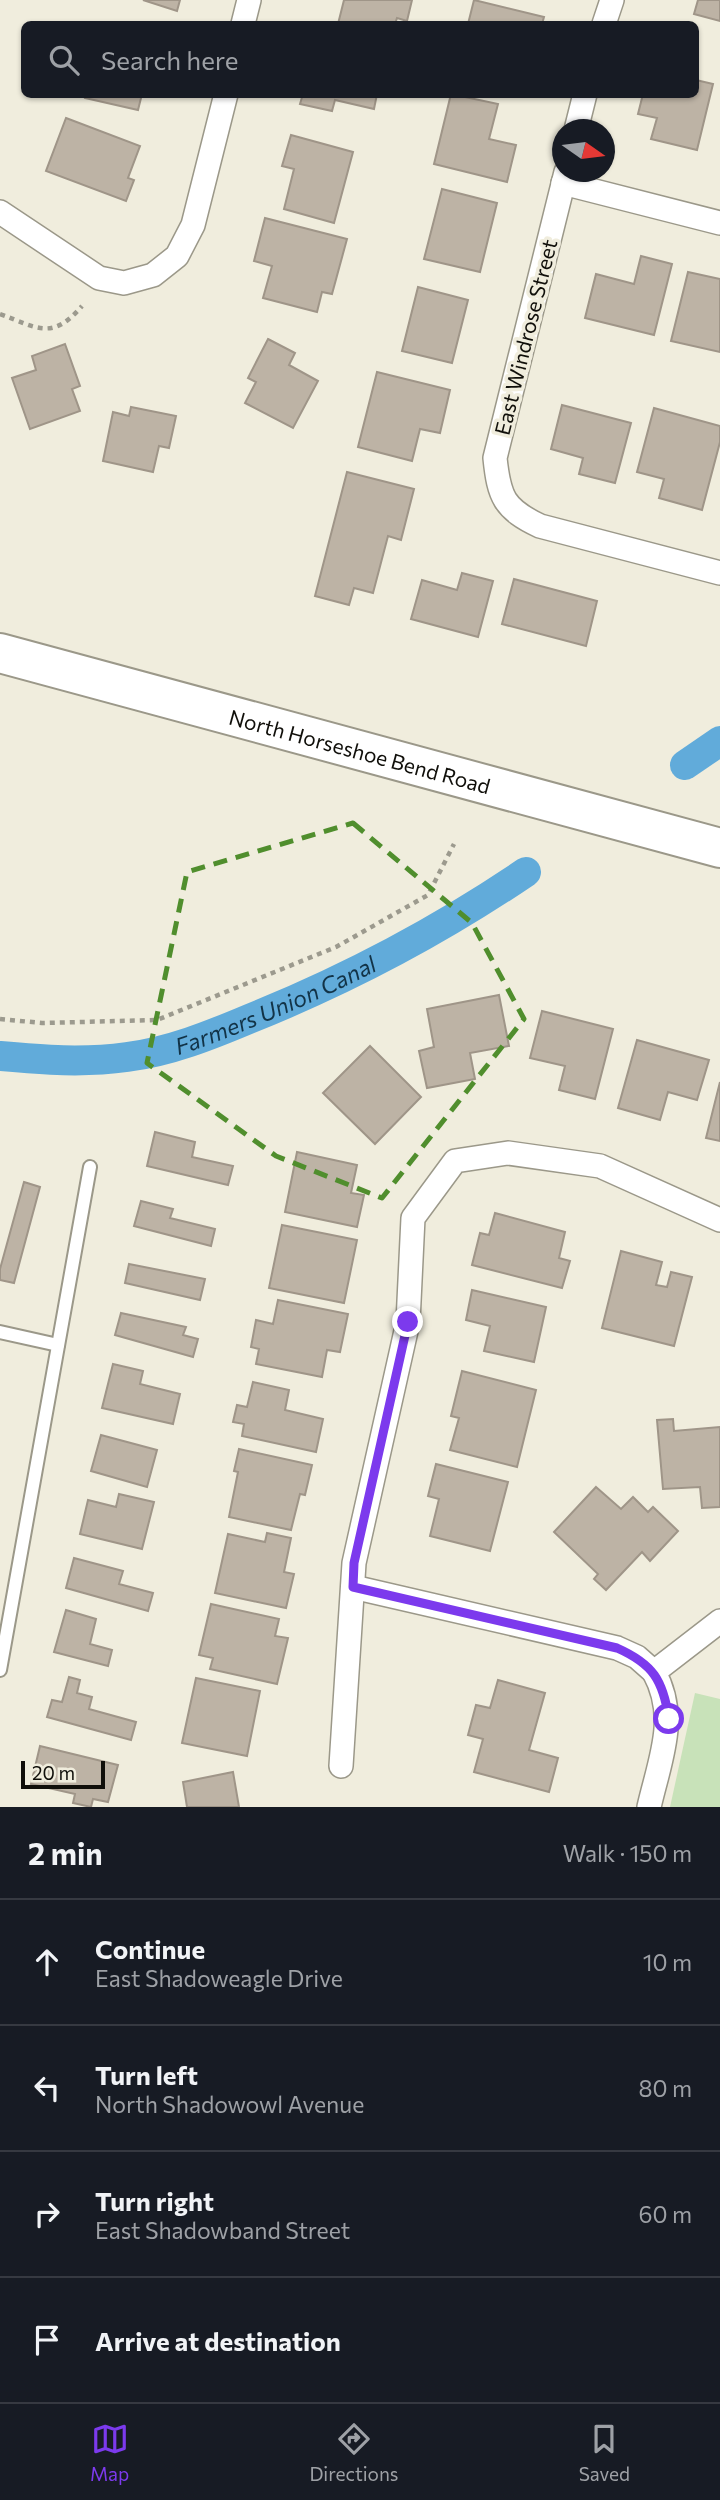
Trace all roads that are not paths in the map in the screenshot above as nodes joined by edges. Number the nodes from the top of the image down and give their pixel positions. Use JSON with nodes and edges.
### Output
{"nodes":[{"id":1,"x":249,"y":0,"type":"edge"},
{"id":2,"x":612,"y":0,"type":"edge"},
{"id":3,"x":244,"y":21,"type":"edge"},
{"id":4,"x":605,"y":21,"type":"edge"},
{"id":5,"x":225,"y":98,"type":"edge"},
{"id":6,"x":584,"y":98,"type":"edge"},
{"id":7,"x":579,"y":119,"type":"edge"},
{"id":8,"x":564,"y":182,"type":"edge"},
{"id":9,"x":582,"y":182,"type":"edge"},
{"id":10,"x":0,"y":212,"type":"edge"},
{"id":11,"x":720,"y":223,"type":"edge"},
{"id":12,"x":720,"y":573,"type":"edge"},
{"id":13,"x":0,"y":653,"type":"edge"},
{"id":14,"x":720,"y":848,"type":"edge"},
{"id":15,"x":90,"y":1167,"type":"dead end"},
{"id":16,"x":720,"y":1220,"type":"edge"},
{"id":17,"x":0,"y":1332,"type":"edge"},
{"id":18,"x":58,"y":1345,"type":"junction"},
{"id":19,"x":353,"y":1587,"type":"junction"},
{"id":20,"x":720,"y":1621,"type":"edge"},
{"id":21,"x":3,"y":1641,"type":"edge"},
{"id":22,"x":0,"y":1671,"type":"edge"},
{"id":23,"x":654,"y":1672,"type":"junction"},
{"id":24,"x":341,"y":1766,"type":"dead end"},
{"id":25,"x":649,"y":1807,"type":"edge"}],
"edges":[{"from":1,"to":3,"type":"street"},
{"from":2,"to":4,"type":"street"},
{"from":5,"to":10,"type":"street"},
{"from":6,"to":7,"type":"street"},
{"from":8,"to":12,"type":"street","name":"East Windrose Street"},
{"from":9,"to":11,"type":"street"},
{"from":13,"to":14,"type":"highway","name":"North Horseshoe Bend Road"},
{"from":15,"to":18,"type":"lane"},
{"from":16,"to":19,"type":"street"},
{"from":17,"to":18,"type":"lane"},
{"from":18,"to":21,"type":"lane"},
{"from":19,"to":23,"type":"street"},
{"from":19,"to":24,"type":"street"},
{"from":20,"to":23,"type":"street"},
{"from":21,"to":22,"type":"lane"},
{"from":23,"to":25,"type":"street"}]}
